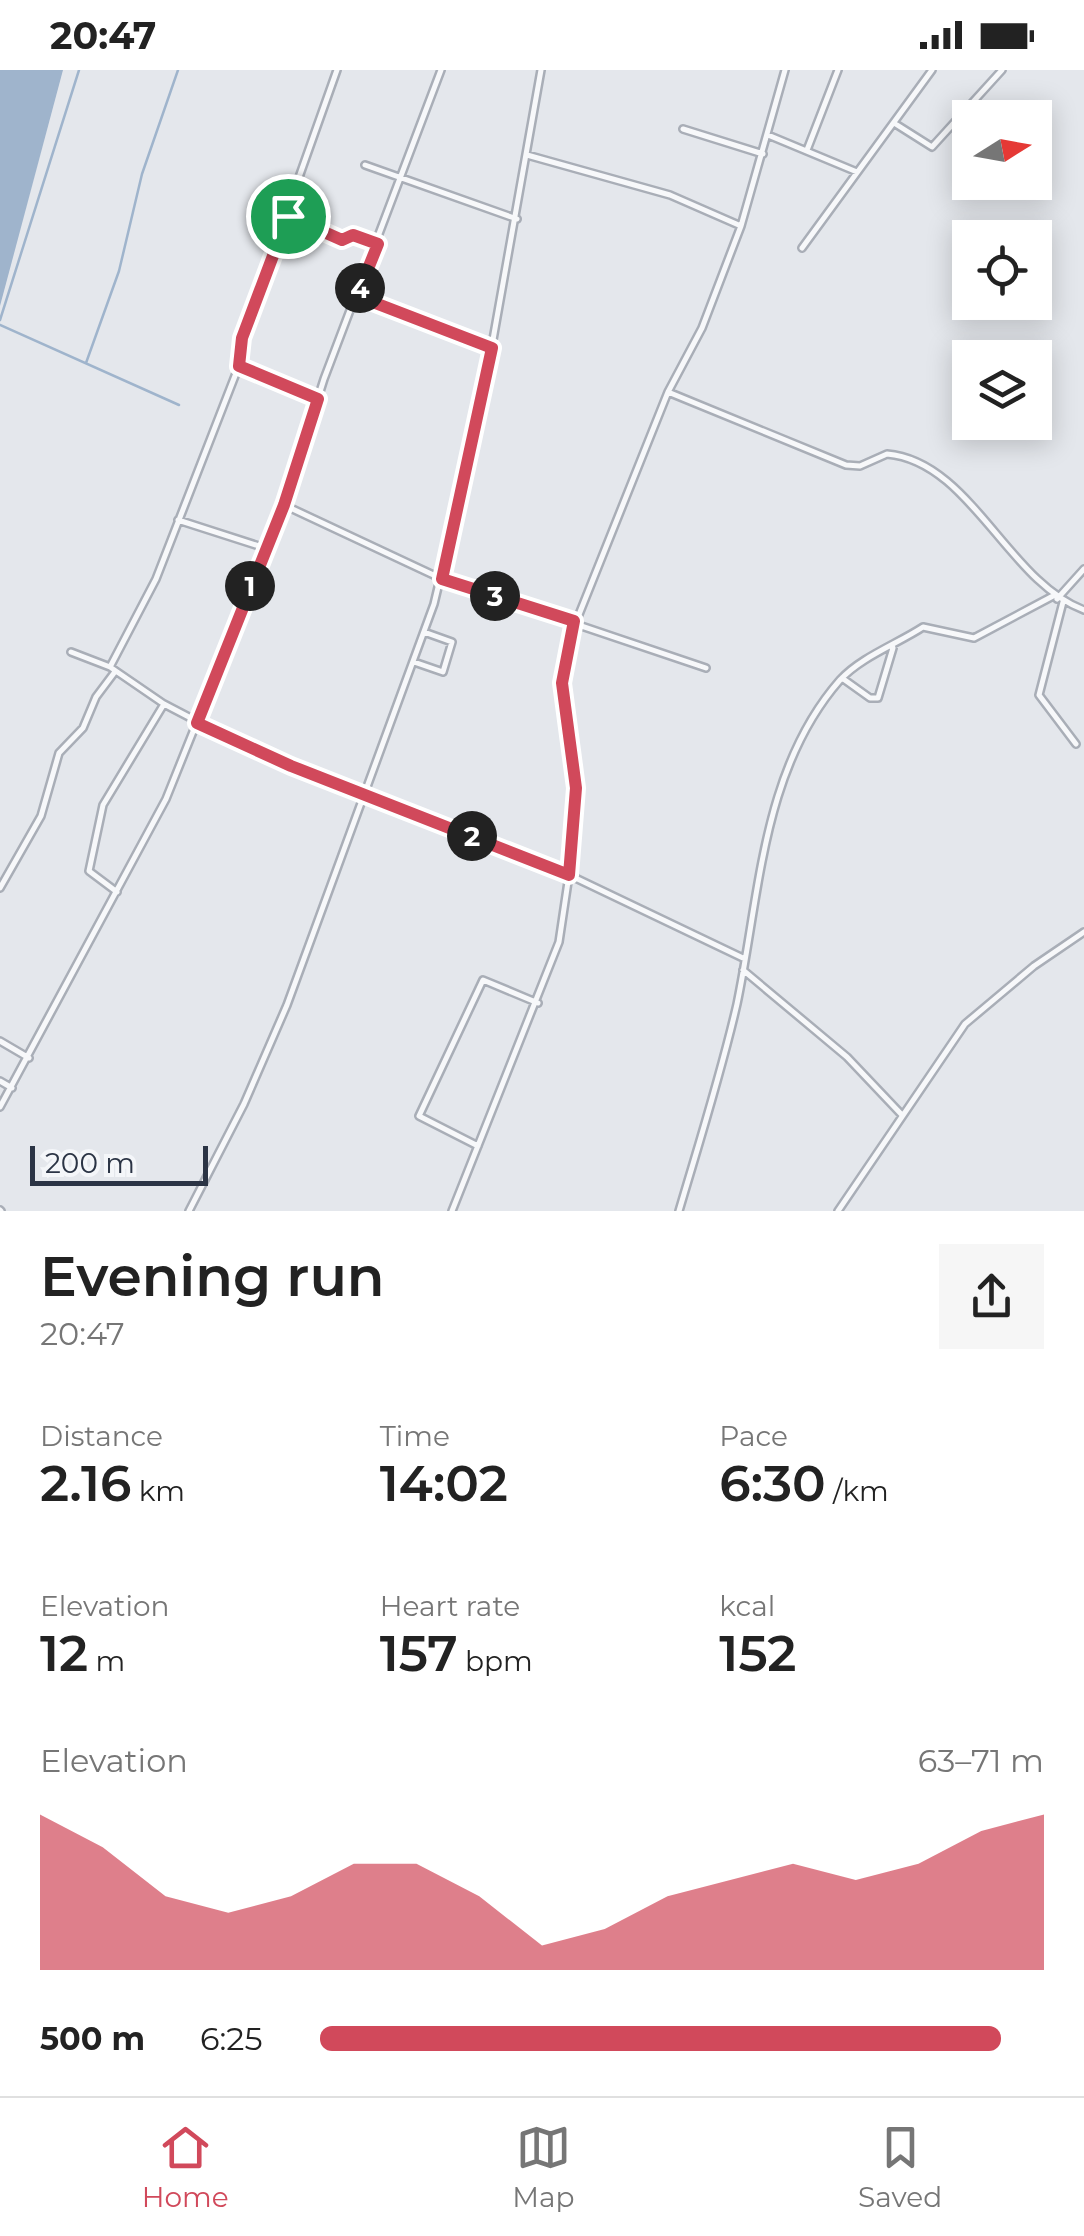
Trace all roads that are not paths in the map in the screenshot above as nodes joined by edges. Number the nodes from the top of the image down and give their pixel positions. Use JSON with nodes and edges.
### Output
{"nodes":[{"id":1,"x":337,"y":70,"type":"edge"},
{"id":2,"x":441,"y":70,"type":"edge"},
{"id":3,"x":541,"y":70,"type":"edge"},
{"id":4,"x":785,"y":70,"type":"edge"},
{"id":5,"x":838,"y":70,"type":"edge"},
{"id":6,"x":932,"y":70,"type":"edge"},
{"id":7,"x":1002,"y":70,"type":"edge"},
{"id":8,"x":894,"y":123,"type":"junction"},
{"id":9,"x":683,"y":129,"type":"dead end"},
{"id":10,"x":768,"y":135,"type":"junction"},
{"id":11,"x":807,"y":150,"type":"junction"},
{"id":12,"x":762,"y":154,"type":"junction"},
{"id":13,"x":527,"y":155,"type":"junction"},
{"id":14,"x":366,"y":165,"type":"dead end"},
{"id":15,"x":858,"y":172,"type":"junction"},
{"id":16,"x":400,"y":177,"type":"junction"},
{"id":17,"x":288,"y":216,"type":"junction"},
{"id":18,"x":517,"y":220,"type":"junction"},
{"id":19,"x":740,"y":226,"type":"junction"},
{"id":20,"x":378,"y":244,"type":"junction"},
{"id":21,"x":802,"y":248,"type":"dead end"},
{"id":22,"x":357,"y":296,"type":"junction"},
{"id":23,"x":492,"y":348,"type":"junction"},
{"id":24,"x":239,"y":366,"type":"junction"},
{"id":25,"x":668,"y":392,"type":"junction"},
{"id":26,"x":318,"y":399,"type":"junction"},
{"id":27,"x":284,"y":505,"type":"junction"},
{"id":28,"x":178,"y":520,"type":"junction"},
{"id":29,"x":265,"y":548,"type":"junction"},
{"id":30,"x":1084,"y":568,"type":"edge"},
{"id":31,"x":442,"y":579,"type":"junction"},
{"id":32,"x":1058,"y":599,"type":"junction"},
{"id":33,"x":1084,"y":610,"type":"edge"},
{"id":34,"x":574,"y":621,"type":"junction"},
{"id":35,"x":424,"y":632,"type":"junction"},
{"id":36,"x":893,"y":648,"type":"junction"},
{"id":37,"x":71,"y":652,"type":"dead end"},
{"id":38,"x":414,"y":662,"type":"junction"},
{"id":39,"x":706,"y":668,"type":"dead end"},
{"id":40,"x":112,"y":670,"type":"junction"},
{"id":41,"x":842,"y":678,"type":"junction"},
{"id":42,"x":164,"y":704,"type":"junction"},
{"id":43,"x":197,"y":723,"type":"junction"},
{"id":44,"x":1076,"y":744,"type":"dead end"},
{"id":45,"x":366,"y":794,"type":"junction"},
{"id":46,"x":569,"y":875,"type":"junction"},
{"id":47,"x":0,"y":888,"type":"edge"},
{"id":48,"x":118,"y":893,"type":"junction"},
{"id":49,"x":1084,"y":932,"type":"edge"},
{"id":50,"x":746,"y":959,"type":"junction"},
{"id":51,"x":743,"y":970,"type":"junction"},
{"id":52,"x":538,"y":1003,"type":"junction"},
{"id":53,"x":0,"y":1041,"type":"edge"},
{"id":54,"x":29,"y":1058,"type":"junction"},
{"id":55,"x":0,"y":1081,"type":"edge"},
{"id":56,"x":12,"y":1088,"type":"junction"},
{"id":57,"x":0,"y":1107,"type":"edge"},
{"id":58,"x":902,"y":1115,"type":"junction"},
{"id":59,"x":478,"y":1146,"type":"junction"},
{"id":60,"x":189,"y":1211,"type":"edge"},
{"id":61,"x":452,"y":1211,"type":"edge"},
{"id":62,"x":678,"y":1211,"type":"edge"},
{"id":63,"x":838,"y":1211,"type":"edge"}],
"edges":[{"from":1,"to":17,"type":"street"},
{"from":2,"to":16,"type":"street"},
{"from":3,"to":13,"type":"street"},
{"from":4,"to":10,"type":"street"},
{"from":5,"to":11,"type":"street"},
{"from":6,"to":8,"type":"street"},
{"from":7,"to":8,"type":"street"},
{"from":8,"to":15,"type":"street"},
{"from":9,"to":12,"type":"street"},
{"from":10,"to":11,"type":"street"},
{"from":10,"to":12,"type":"street"},
{"from":11,"to":15,"type":"street"},
{"from":12,"to":19,"type":"street"},
{"from":13,"to":18,"type":"street"},
{"from":13,"to":19,"type":"street"},
{"from":14,"to":16,"type":"street"},
{"from":15,"to":21,"type":"street"},
{"from":16,"to":18,"type":"street"},
{"from":16,"to":20,"type":"street"},
{"from":17,"to":20,"type":"street"},
{"from":17,"to":24,"type":"street"},
{"from":18,"to":23,"type":"street"},
{"from":19,"to":25,"type":"street"},
{"from":20,"to":22,"type":"street"},
{"from":22,"to":23,"type":"street"},
{"from":22,"to":26,"type":"street"},
{"from":23,"to":31,"type":"street"},
{"from":24,"to":26,"type":"street"},
{"from":24,"to":28,"type":"street"},
{"from":25,"to":32,"type":"street"},
{"from":25,"to":34,"type":"street"},
{"from":26,"to":27,"type":"street"},
{"from":27,"to":29,"type":"street"},
{"from":27,"to":31,"type":"street"},
{"from":28,"to":29,"type":"street"},
{"from":28,"to":40,"type":"street"},
{"from":29,"to":43,"type":"street"},
{"from":30,"to":32,"type":"street"},
{"from":31,"to":34,"type":"street"},
{"from":31,"to":35,"type":"street"},
{"from":32,"to":33,"type":"street"},
{"from":32,"to":36,"type":"street"},
{"from":32,"to":44,"type":"street"},
{"from":34,"to":39,"type":"street"},
{"from":34,"to":46,"type":"street"},
{"from":35,"to":38,"type":"street"},
{"from":35,"to":38,"type":"street"},
{"from":36,"to":41,"type":"street"},
{"from":36,"to":41,"type":"street"},
{"from":37,"to":40,"type":"street"},
{"from":38,"to":45,"type":"street"},
{"from":40,"to":42,"type":"street"},
{"from":40,"to":47,"type":"street"},
{"from":41,"to":50,"type":"street"},
{"from":42,"to":43,"type":"street"},
{"from":42,"to":48,"type":"street"},
{"from":43,"to":45,"type":"street"},
{"from":43,"to":48,"type":"street"},
{"from":45,"to":46,"type":"street"},
{"from":45,"to":60,"type":"street"},
{"from":46,"to":50,"type":"street"},
{"from":46,"to":52,"type":"street"},
{"from":48,"to":54,"type":"street"},
{"from":49,"to":58,"type":"street"},
{"from":50,"to":51,"type":"street"},
{"from":51,"to":58,"type":"street"},
{"from":51,"to":62,"type":"street"},
{"from":52,"to":59,"type":"street"},
{"from":52,"to":59,"type":"street"},
{"from":53,"to":54,"type":"street"},
{"from":54,"to":56,"type":"street"},
{"from":55,"to":56,"type":"street"},
{"from":56,"to":57,"type":"street"},
{"from":58,"to":63,"type":"street"},
{"from":59,"to":61,"type":"street"}]}
